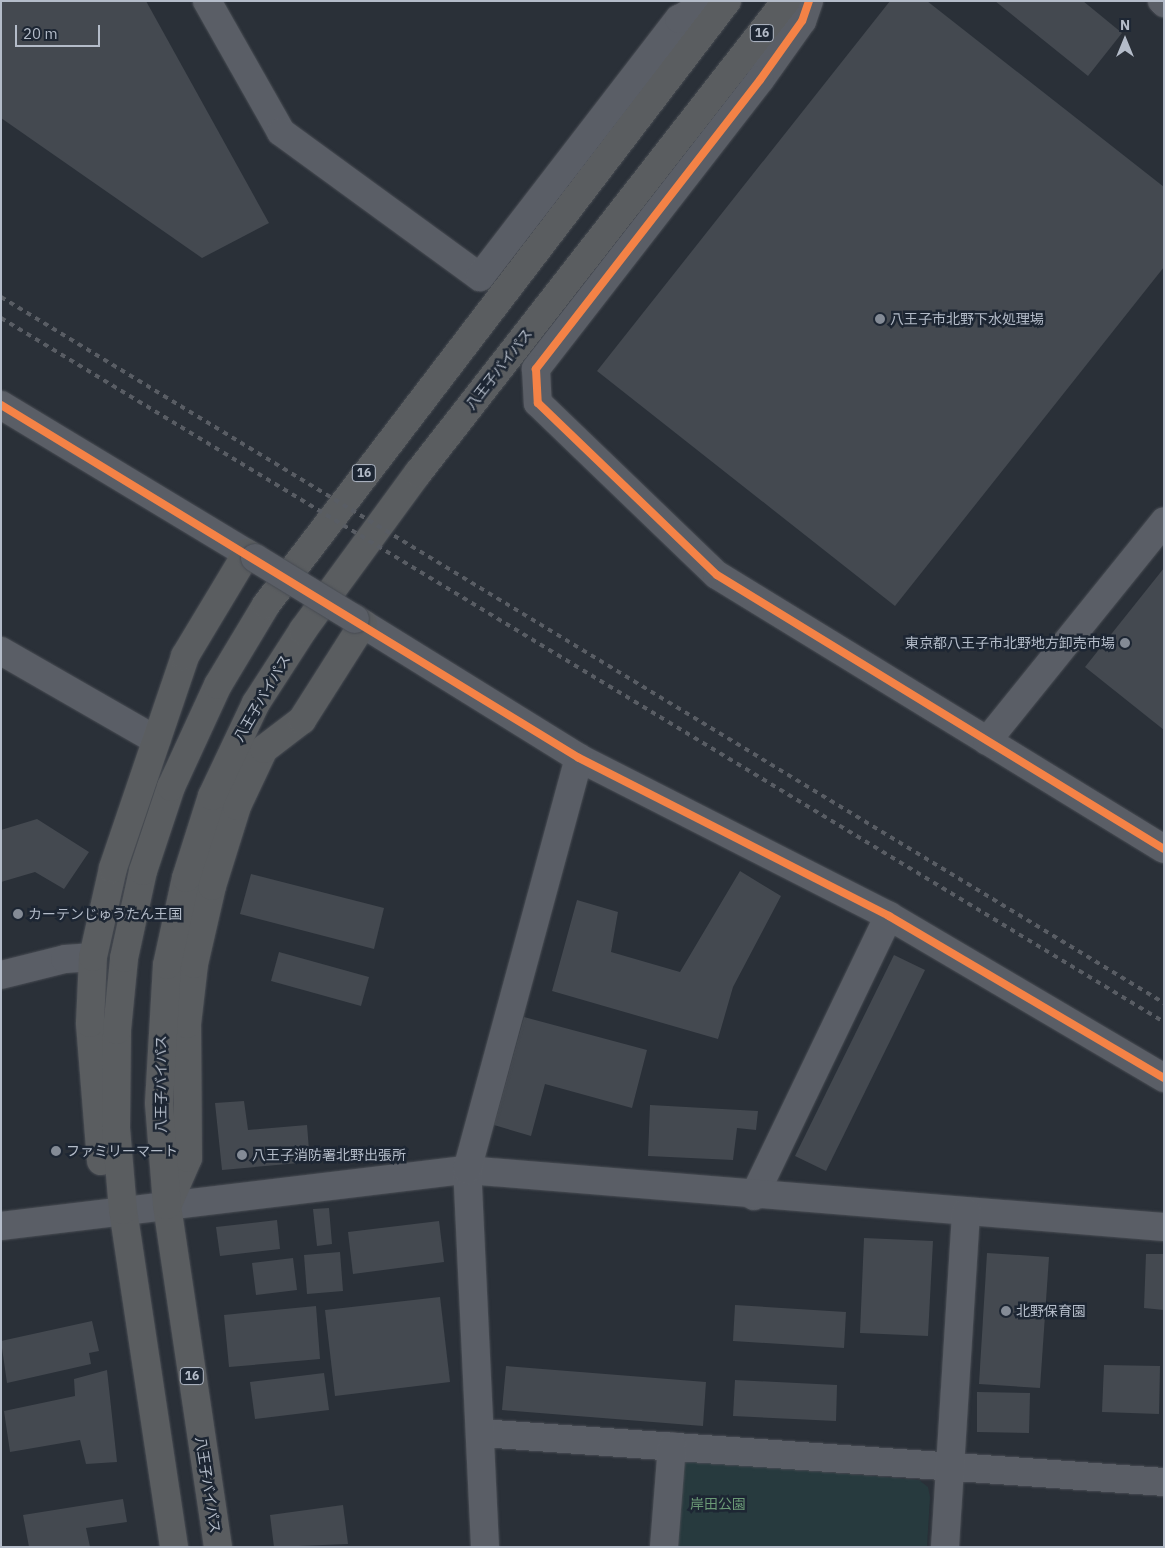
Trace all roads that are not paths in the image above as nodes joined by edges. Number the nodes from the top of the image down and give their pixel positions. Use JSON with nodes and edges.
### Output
{"nodes":[{"id":1,"x":207,"y":1,"type":"edge"},
{"id":2,"x":711,"y":1,"type":"edge"},
{"id":3,"x":727,"y":1,"type":"edge"},
{"id":4,"x":786,"y":1,"type":"edge"},
{"id":5,"x":809,"y":1,"type":"edge"},
{"id":6,"x":1,"y":405,"type":"edge"},
{"id":7,"x":1164,"y":522,"type":"edge"},
{"id":8,"x":251,"y":556,"type":"junction"},
{"id":9,"x":359,"y":622,"type":"junction"},
{"id":10,"x":1,"y":651,"type":"edge"},
{"id":11,"x":156,"y":740,"type":"junction"},
{"id":12,"x":987,"y":741,"type":"junction"},
{"id":13,"x":579,"y":758,"type":"junction"},
{"id":14,"x":1164,"y":849,"type":"edge"},
{"id":15,"x":890,"y":916,"type":"junction"},
{"id":16,"x":93,"y":958,"type":"junction"},
{"id":17,"x":1,"y":975,"type":"edge"},
{"id":18,"x":1164,"y":1078,"type":"edge"},
{"id":19,"x":467,"y":1170,"type":"junction"},
{"id":20,"x":754,"y":1196,"type":"junction"},
{"id":21,"x":167,"y":1205,"type":"junction"},
{"id":22,"x":123,"y":1210,"type":"junction"},
{"id":23,"x":966,"y":1212,"type":"junction"},
{"id":24,"x":1,"y":1226,"type":"edge"},
{"id":25,"x":1164,"y":1228,"type":"edge"},
{"id":26,"x":481,"y":1432,"type":"junction"},
{"id":27,"x":672,"y":1446,"type":"junction"},
{"id":28,"x":950,"y":1465,"type":"junction"},
{"id":29,"x":1164,"y":1482,"type":"edge"},
{"id":30,"x":174,"y":1547,"type":"edge"},
{"id":31,"x":218,"y":1547,"type":"edge"},
{"id":32,"x":486,"y":1547,"type":"edge"},
{"id":33,"x":664,"y":1547,"type":"edge"},
{"id":34,"x":945,"y":1547,"type":"edge"}],
"edges":[{"from":1,"to":2,"type":"street"},
{"from":3,"to":22,"type":"highway","number":"16"},
{"from":4,"to":21,"type":"highway","name":"八王子バイパス","number":"16"},
{"from":5,"to":12,"type":"street"},
{"from":6,"to":8,"type":"street"},
{"from":7,"to":12,"type":"street"},
{"from":8,"to":9,"type":"street","bridge":true},
{"from":8,"to":11,"type":"highway"},
{"from":9,"to":13,"type":"street"},
{"from":9,"to":21,"type":"highway"},
{"from":10,"to":11,"type":"street"},
{"from":11,"to":16,"type":"highway"},
{"from":12,"to":14,"type":"street"},
{"from":13,"to":15,"type":"street"},
{"from":13,"to":19,"type":"street"},
{"from":15,"to":18,"type":"street"},
{"from":15,"to":20,"type":"street"},
{"from":16,"to":17,"type":"street"},
{"from":16,"to":22,"type":"highway"},
{"from":19,"to":20,"type":"street"},
{"from":19,"to":21,"type":"street"},
{"from":19,"to":26,"type":"street"},
{"from":20,"to":23,"type":"street"},
{"from":21,"to":22,"type":"street"},
{"from":21,"to":31,"type":"highway","name":"八王子バイパス","number":"16"},
{"from":22,"to":24,"type":"street"},
{"from":22,"to":30,"type":"highway","number":"16"},
{"from":23,"to":25,"type":"street"},
{"from":23,"to":28,"type":"street"},
{"from":26,"to":27,"type":"street"},
{"from":26,"to":32,"type":"street"},
{"from":27,"to":28,"type":"street"},
{"from":27,"to":33,"type":"street"},
{"from":28,"to":29,"type":"street"},
{"from":28,"to":34,"type":"street"}]}
